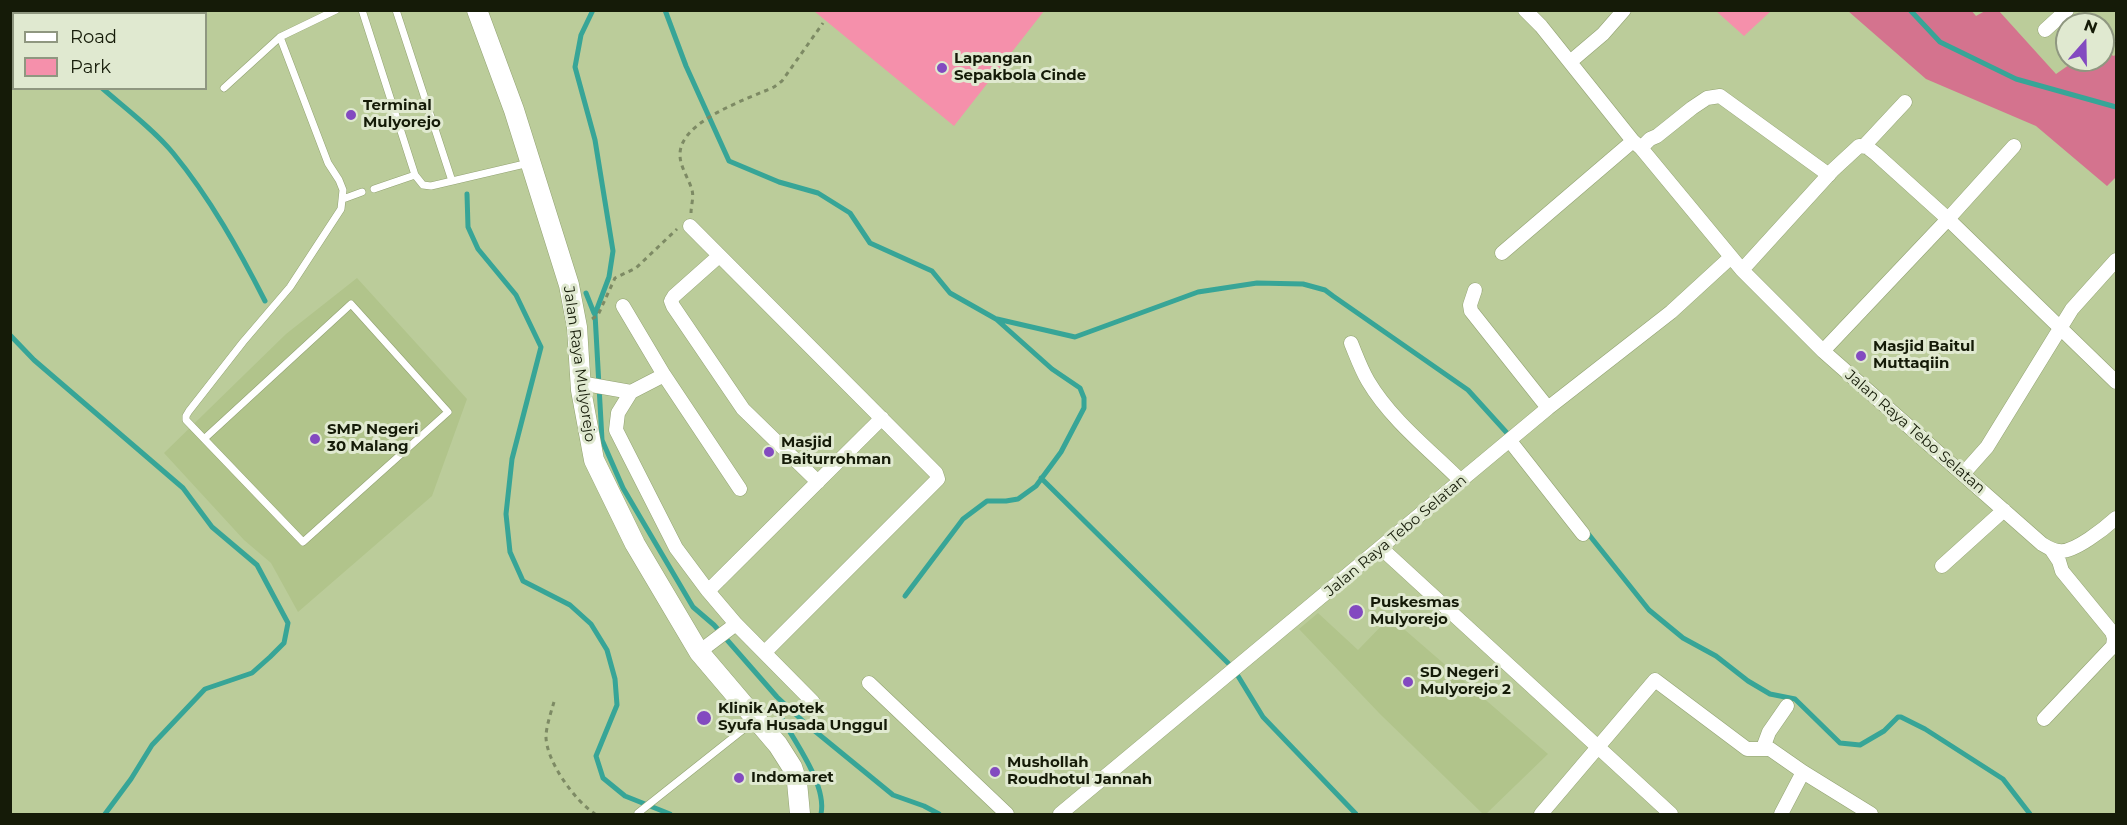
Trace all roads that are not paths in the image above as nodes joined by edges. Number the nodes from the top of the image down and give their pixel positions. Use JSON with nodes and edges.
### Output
{"nodes":[{"id":1,"x":336,"y":10,"type":"edge"},
{"id":2,"x":362,"y":10,"type":"edge"},
{"id":3,"x":396,"y":10,"type":"edge"},
{"id":4,"x":477,"y":10,"type":"edge"},
{"id":5,"x":1525,"y":10,"type":"edge"},
{"id":6,"x":1624,"y":10,"type":"edge"},
{"id":7,"x":2067,"y":10,"type":"edge"},
{"id":8,"x":2045,"y":30,"type":"dead end"},
{"id":9,"x":280,"y":37,"type":"junction"},
{"id":10,"x":1570,"y":62,"type":"junction"},
{"id":11,"x":224,"y":88,"type":"dead end"},
{"id":12,"x":1905,"y":102,"type":"dead end"},
{"id":13,"x":1637,"y":144,"type":"junction"},
{"id":14,"x":1864,"y":146,"type":"junction"},
{"id":15,"x":2014,"y":146,"type":"dead end"},
{"id":16,"x":531,"y":163,"type":"junction"},
{"id":17,"x":415,"y":175,"type":"junction"},
{"id":18,"x":1829,"y":175,"type":"junction"},
{"id":19,"x":452,"y":181,"type":"junction"},
{"id":20,"x":374,"y":189,"type":"dead end"},
{"id":21,"x":362,"y":192,"type":"dead end"},
{"id":22,"x":343,"y":199,"type":"junction"},
{"id":23,"x":1948,"y":219,"type":"junction"},
{"id":24,"x":688,"y":222,"type":"road end"},
{"id":25,"x":1502,"y":253,"type":"dead end"},
{"id":26,"x":719,"y":256,"type":"junction"},
{"id":27,"x":1731,"y":257,"type":"junction"},
{"id":28,"x":2116,"y":260,"type":"edge"},
{"id":29,"x":1742,"y":270,"type":"junction"},
{"id":30,"x":2106,"y":271,"type":"junction"},
{"id":31,"x":2116,"y":281,"type":"edge"},
{"id":32,"x":1475,"y":290,"type":"dead end"},
{"id":33,"x":623,"y":306,"type":"dead end"},
{"id":34,"x":2060,"y":327,"type":"junction"},
{"id":35,"x":1351,"y":343,"type":"dead end"},
{"id":36,"x":1823,"y":351,"type":"junction"},
{"id":37,"x":664,"y":375,"type":"junction"},
{"id":38,"x":2116,"y":382,"type":"edge"},
{"id":39,"x":587,"y":384,"type":"junction"},
{"id":40,"x":631,"y":392,"type":"junction"},
{"id":41,"x":1548,"y":408,"type":"junction"},
{"id":42,"x":882,"y":418,"type":"junction"},
{"id":43,"x":204,"y":439,"type":"junction"},
{"id":44,"x":1510,"y":441,"type":"junction"},
{"id":45,"x":1963,"y":474,"type":"junction"},
{"id":46,"x":1461,"y":481,"type":"junction"},
{"id":47,"x":818,"y":482,"type":"junction"},
{"id":48,"x":740,"y":489,"type":"dead end"},
{"id":49,"x":2004,"y":510,"type":"junction"},
{"id":50,"x":2115,"y":523,"type":"edge"},
{"id":51,"x":1583,"y":534,"type":"dead end"},
{"id":52,"x":1381,"y":548,"type":"junction"},
{"id":53,"x":2051,"y":549,"type":"junction"},
{"id":54,"x":1942,"y":566,"type":"dead end"},
{"id":55,"x":708,"y":591,"type":"junction"},
{"id":56,"x":732,"y":627,"type":"junction"},
{"id":57,"x":706,"y":646,"type":"junction"},
{"id":58,"x":765,"y":652,"type":"junction"},
{"id":59,"x":869,"y":683,"type":"dead end"},
{"id":60,"x":813,"y":702,"type":"dead end"},
{"id":61,"x":1787,"y":706,"type":"dead end"},
{"id":62,"x":756,"y":719,"type":"junction"},
{"id":63,"x":2044,"y":719,"type":"dead end"},
{"id":64,"x":1598,"y":748,"type":"junction"},
{"id":65,"x":1763,"y":748,"type":"junction"},
{"id":66,"x":1803,"y":772,"type":"junction"},
{"id":67,"x":1550,"y":812,"type":"edge"},
{"id":68,"x":638,"y":813,"type":"dead end"},
{"id":69,"x":800,"y":814,"type":"edge"},
{"id":70,"x":1007,"y":814,"type":"edge"},
{"id":71,"x":1060,"y":814,"type":"edge"},
{"id":72,"x":1671,"y":814,"type":"edge"},
{"id":73,"x":1780,"y":814,"type":"edge"},
{"id":74,"x":1871,"y":814,"type":"edge"}],
"edges":[{"from":1,"to":9,"type":"lane"},
{"from":2,"to":17,"type":"lane"},
{"from":3,"to":19,"type":"lane"},
{"from":4,"to":16,"type":"main road","name":"Jalan Raya Mulyorejo"},
{"from":5,"to":10,"type":"street","name":"Jalan Raya Tebo Selatan"},
{"from":6,"to":10,"type":"street"},
{"from":7,"to":8,"type":"street"},
{"from":9,"to":11,"type":"lane"},
{"from":9,"to":22,"type":"lane"},
{"from":10,"to":13,"type":"street","name":"Jalan Raya Tebo Selatan"},
{"from":12,"to":14,"type":"street"},
{"from":13,"to":18,"type":"street"},
{"from":13,"to":25,"type":"street"},
{"from":13,"to":27,"type":"street","name":"Jalan Raya Tebo Selatan"},
{"from":14,"to":18,"type":"street"},
{"from":14,"to":23,"type":"street"},
{"from":15,"to":23,"type":"street"},
{"from":16,"to":19,"type":"lane"},
{"from":16,"to":39,"type":"main road","name":"Jalan Raya Mulyorejo"},
{"from":17,"to":19,"type":"lane"},
{"from":17,"to":20,"type":"lane"},
{"from":18,"to":29,"type":"street"},
{"from":21,"to":22,"type":"lane"},
{"from":22,"to":43,"type":"lane"},
{"from":23,"to":34,"type":"street"},
{"from":23,"to":36,"type":"street"},
{"from":24,"to":26,"type":"street"},
{"from":26,"to":42,"type":"street"},
{"from":26,"to":47,"type":"street"},
{"from":27,"to":29,"type":"street","name":"Jalan Raya Tebo Selatan"},
{"from":27,"to":41,"type":"street","name":"Jalan Raya Tebo Selatan"},
{"from":28,"to":30,"type":"street"},
{"from":29,"to":36,"type":"street","name":"Jalan Raya Tebo Selatan"},
{"from":30,"to":31,"type":"street"},
{"from":30,"to":34,"type":"street"},
{"from":32,"to":41,"type":"street"},
{"from":33,"to":37,"type":"street"},
{"from":34,"to":38,"type":"street"},
{"from":34,"to":45,"type":"street"},
{"from":35,"to":46,"type":"street"},
{"from":36,"to":45,"type":"street","name":"Jalan Raya Tebo Selatan"},
{"from":37,"to":40,"type":"street"},
{"from":37,"to":48,"type":"street"},
{"from":39,"to":40,"type":"street"},
{"from":39,"to":57,"type":"main road","name":"Jalan Raya Mulyorejo"},
{"from":40,"to":55,"type":"street"},
{"from":41,"to":44,"type":"street","name":"Jalan Raya Tebo Selatan"},
{"from":42,"to":47,"type":"street"},
{"from":42,"to":58,"type":"street"},
{"from":43,"to":43,"type":"lane"},
{"from":44,"to":46,"type":"street","name":"Jalan Raya Tebo Selatan"},
{"from":44,"to":51,"type":"street"},
{"from":45,"to":49,"type":"street","name":"Jalan Raya Tebo Selatan"},
{"from":46,"to":52,"type":"street","name":"Jalan Raya Tebo Selatan"},
{"from":47,"to":55,"type":"street"},
{"from":49,"to":53,"type":"street","name":"Jalan Raya Tebo Selatan"},
{"from":49,"to":54,"type":"street"},
{"from":50,"to":53,"type":"street"},
{"from":52,"to":64,"type":"street"},
{"from":52,"to":71,"type":"street","name":"Jalan Raya Tebo Selatan"},
{"from":53,"to":63,"type":"street"},
{"from":55,"to":56,"type":"street"},
{"from":56,"to":57,"type":"street"},
{"from":56,"to":58,"type":"street"},
{"from":57,"to":62,"type":"main road","name":"Jalan Raya Mulyorejo"},
{"from":58,"to":60,"type":"street"},
{"from":59,"to":70,"type":"street"},
{"from":61,"to":65,"type":"street"},
{"from":62,"to":68,"type":"lane"},
{"from":62,"to":69,"type":"main road","name":"Jalan Raya Mulyorejo"},
{"from":64,"to":65,"type":"street"},
{"from":64,"to":67,"type":"street"},
{"from":64,"to":72,"type":"street"},
{"from":65,"to":66,"type":"street"},
{"from":66,"to":73,"type":"street"},
{"from":66,"to":74,"type":"street"}]}
